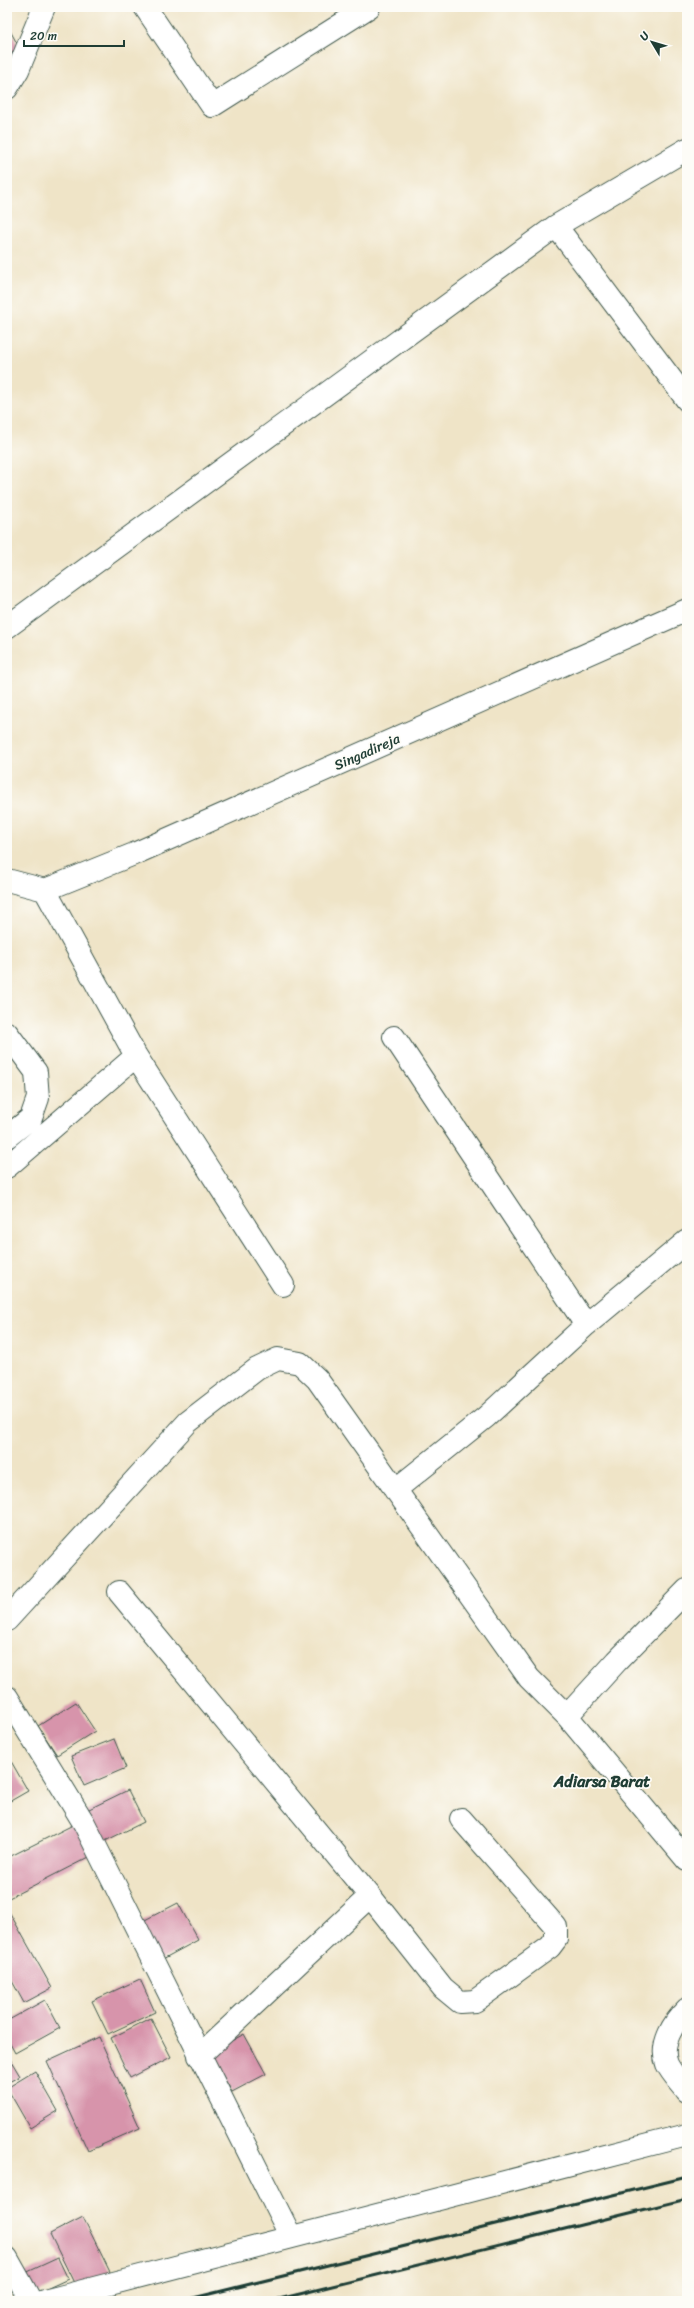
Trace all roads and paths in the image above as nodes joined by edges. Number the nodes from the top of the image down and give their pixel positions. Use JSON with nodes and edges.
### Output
{"nodes":[{"id":1,"x":44,"y":7,"type":"edge"},
{"id":2,"x":145,"y":7,"type":"edge"},
{"id":3,"x":369,"y":7,"type":"edge"},
{"id":4,"x":7,"y":88,"type":"edge"},
{"id":5,"x":687,"y":149,"type":"edge"},
{"id":6,"x":556,"y":226,"type":"junction"},
{"id":7,"x":687,"y":400,"type":"edge"},
{"id":8,"x":687,"y":610,"type":"edge"},
{"id":9,"x":7,"y":627,"type":"edge"},
{"id":10,"x":7,"y":880,"type":"edge"},
{"id":11,"x":45,"y":890,"type":"junction"},
{"id":12,"x":7,"y":1033,"type":"edge"},
{"id":13,"x":394,"y":1037,"type":"dead end"},
{"id":14,"x":136,"y":1056,"type":"junction"},
{"id":15,"x":7,"y":1137,"type":"edge"},
{"id":16,"x":7,"y":1167,"type":"edge"},
{"id":17,"x":687,"y":1241,"type":"edge"},
{"id":18,"x":283,"y":1285,"type":"dead end"},
{"id":19,"x":586,"y":1325,"type":"junction"},
{"id":20,"x":395,"y":1490,"type":"junction"},
{"id":21,"x":687,"y":1590,"type":"edge"},
{"id":22,"x":119,"y":1592,"type":"dead end"},
{"id":23,"x":7,"y":1620,"type":"edge"},
{"id":24,"x":11,"y":1711,"type":"edge"},
{"id":25,"x":567,"y":1716,"type":"junction"},
{"id":26,"x":462,"y":1819,"type":"dead end"},
{"id":27,"x":687,"y":1860,"type":"edge"},
{"id":28,"x":370,"y":1896,"type":"junction"},
{"id":29,"x":687,"y":2009,"type":"edge"},
{"id":30,"x":199,"y":2056,"type":"junction"},
{"id":31,"x":687,"y":2091,"type":"edge"},
{"id":32,"x":687,"y":2136,"type":"edge"},
{"id":33,"x":291,"y":2237,"type":"junction"},
{"id":34,"x":7,"y":2258,"type":"edge"},
{"id":35,"x":31,"y":2301,"type":"edge"},
{"id":36,"x":44,"y":2301,"type":"edge"}],
"edges":[{"from":1,"to":4,"type":"street"},
{"from":2,"to":3,"type":"street"},
{"from":5,"to":6,"type":"street"},
{"from":6,"to":7,"type":"street"},
{"from":6,"to":9,"type":"street"},
{"from":8,"to":11,"type":"street","name":"Singadireja"},
{"from":10,"to":11,"type":"street"},
{"from":11,"to":14,"type":"street"},
{"from":12,"to":15,"type":"street"},
{"from":13,"to":19,"type":"street"},
{"from":14,"to":16,"type":"street"},
{"from":14,"to":18,"type":"street"},
{"from":17,"to":19,"type":"street"},
{"from":19,"to":20,"type":"street"},
{"from":20,"to":23,"type":"street"},
{"from":20,"to":25,"type":"street"},
{"from":21,"to":25,"type":"street"},
{"from":22,"to":28,"type":"street"},
{"from":24,"to":30,"type":"street"},
{"from":25,"to":27,"type":"street"},
{"from":26,"to":28,"type":"street"},
{"from":28,"to":30,"type":"street"},
{"from":29,"to":31,"type":"street"},
{"from":30,"to":33,"type":"street"},
{"from":32,"to":33,"type":"street"},
{"from":33,"to":36,"type":"street"},
{"from":34,"to":35,"type":"street"}]}
